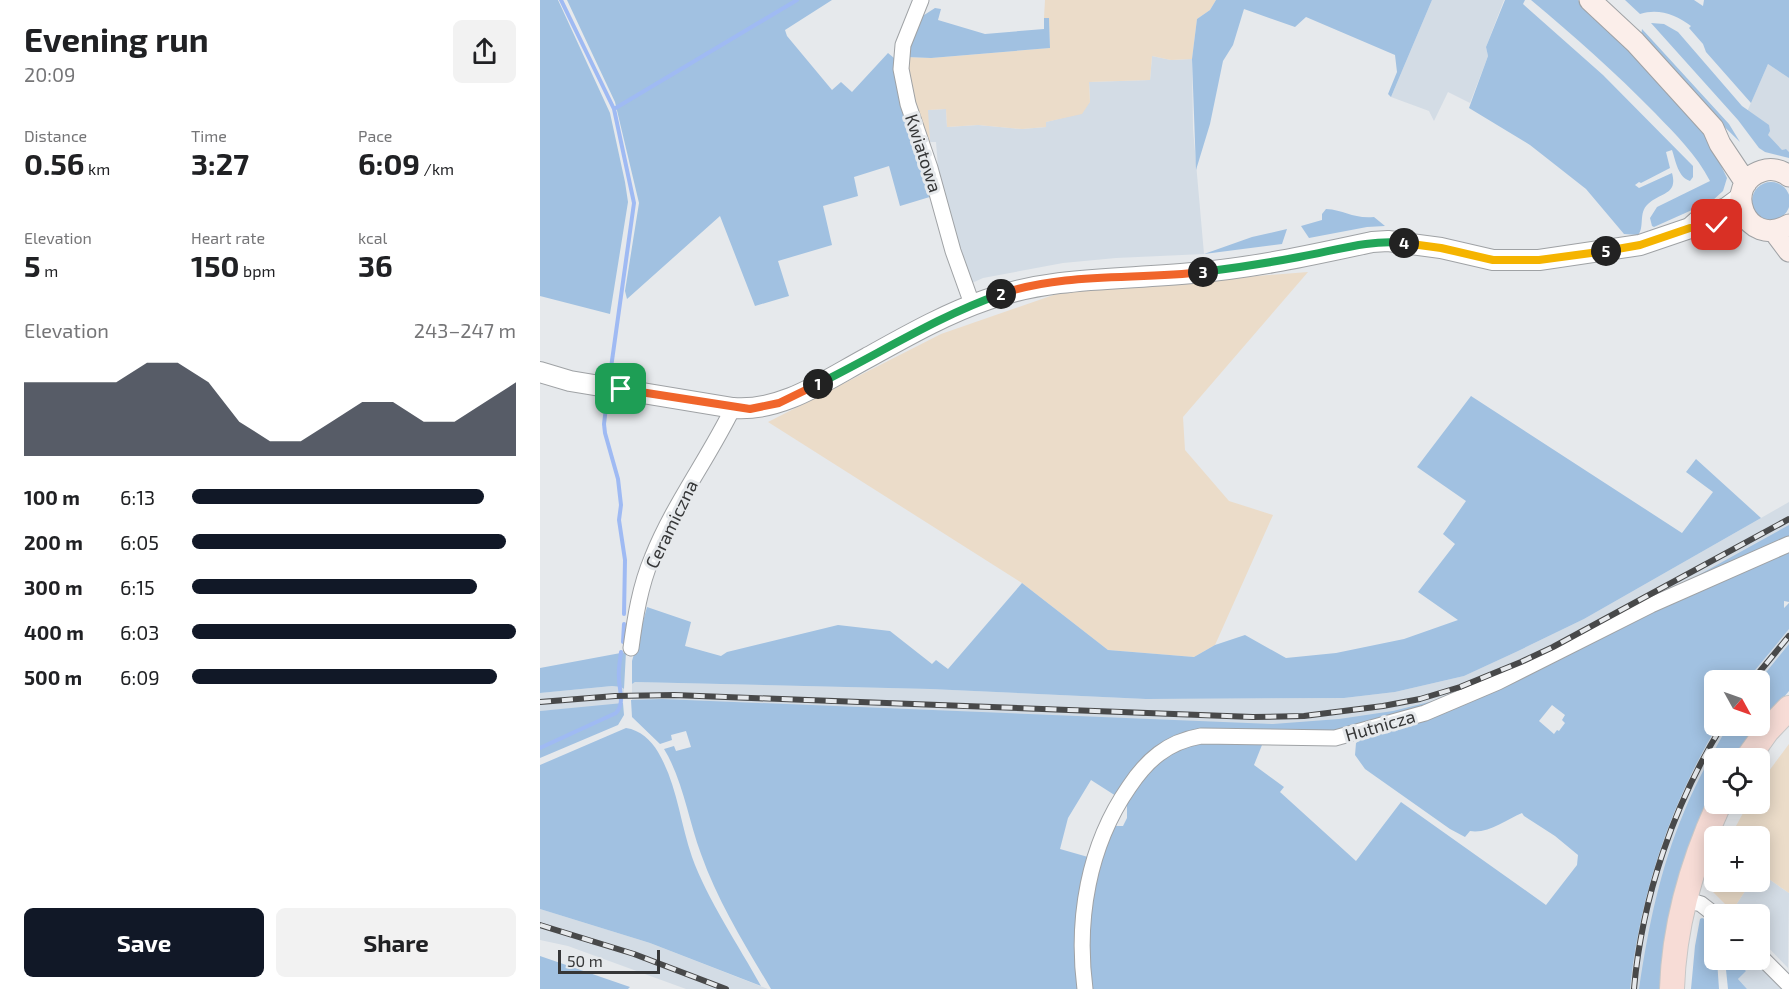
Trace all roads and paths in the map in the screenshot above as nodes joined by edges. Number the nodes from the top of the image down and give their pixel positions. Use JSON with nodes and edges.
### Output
{"nodes":[{"id":1,"x":921,"y":0,"type":"edge"},
{"id":2,"x":1590,"y":0,"type":"edge"},
{"id":3,"x":1789,"y":176,"type":"edge"},
{"id":4,"x":1750,"y":183,"type":"junction"},
{"id":5,"x":1746,"y":218,"type":"junction"},
{"id":6,"x":1690,"y":228,"type":"junction"},
{"id":7,"x":1781,"y":228,"type":"edge"},
{"id":8,"x":1789,"y":251,"type":"edge"},
{"id":9,"x":972,"y":304,"type":"junction"},
{"id":10,"x":540,"y":372,"type":"edge"},
{"id":11,"x":733,"y":408,"type":"junction"},
{"id":12,"x":1789,"y":544,"type":"edge"},
{"id":13,"x":631,"y":648,"type":"dead end"},
{"id":14,"x":1789,"y":708,"type":"edge"},
{"id":15,"x":1755,"y":748,"type":"edge"},
{"id":16,"x":1715,"y":814,"type":"edge"},
{"id":17,"x":1684,"y":899,"type":"junction"},
{"id":18,"x":1704,"y":906,"type":"edge"},
{"id":19,"x":1770,"y":966,"type":"edge"},
{"id":20,"x":1789,"y":985,"type":"edge"},
{"id":21,"x":1085,"y":989,"type":"edge"},
{"id":22,"x":1672,"y":989,"type":"edge"}],
"edges":[{"from":1,"to":9,"type":"street","name":"Kwiatowa"},
{"from":2,"to":4,"type":"main road"},
{"from":3,"to":4,"type":"main road"},
{"from":4,"to":5,"type":"main road"},
{"from":4,"to":6,"type":"street"},
{"from":5,"to":6,"type":"street"},
{"from":5,"to":7,"type":"main road"},
{"from":6,"to":9,"type":"street"},
{"from":7,"to":8,"type":"main road"},
{"from":9,"to":11,"type":"street"},
{"from":10,"to":11,"type":"street"},
{"from":11,"to":13,"type":"street","name":"Ceramiczna"},
{"from":12,"to":21,"type":"street","name":"Hutnicza"},
{"from":14,"to":15,"type":"main road"},
{"from":16,"to":17,"type":"main road"},
{"from":17,"to":18,"type":"street"},
{"from":17,"to":22,"type":"main road"},
{"from":19,"to":20,"type":"street"}]}
